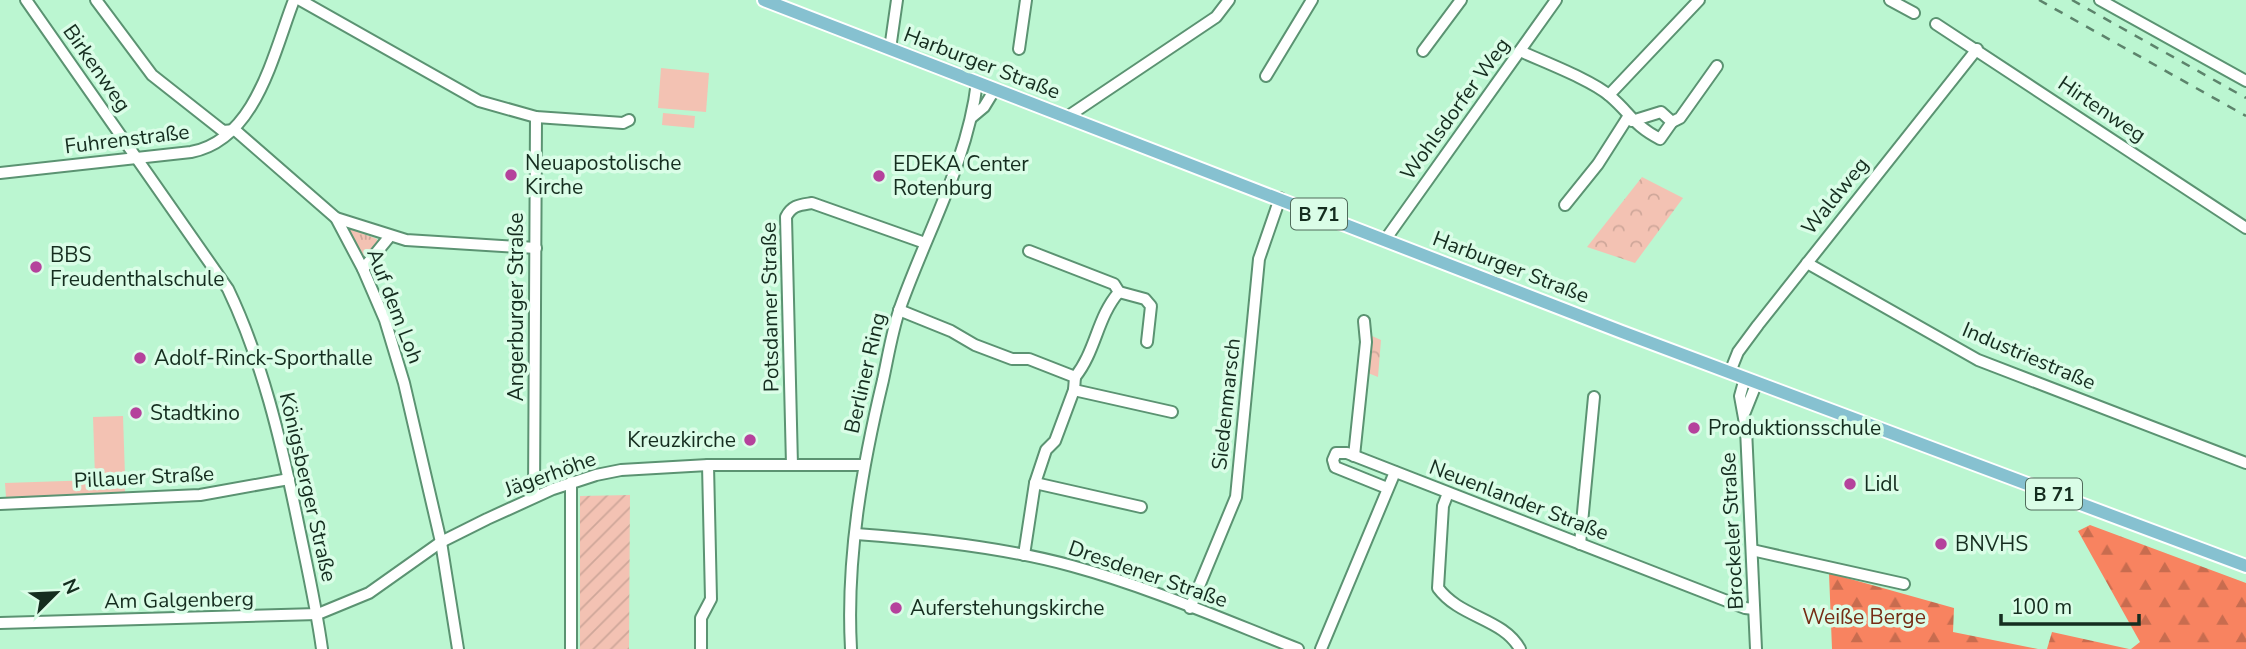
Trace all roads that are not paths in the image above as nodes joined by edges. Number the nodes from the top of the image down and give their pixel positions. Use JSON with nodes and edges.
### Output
{"nodes":[{"id":1,"x":26,"y":0,"type":"edge"},
{"id":2,"x":96,"y":0,"type":"edge"},
{"id":3,"x":294,"y":0,"type":"edge"},
{"id":4,"x":300,"y":0,"type":"edge"},
{"id":5,"x":764,"y":0,"type":"edge"},
{"id":6,"x":897,"y":0,"type":"edge"},
{"id":7,"x":1026,"y":0,"type":"edge"},
{"id":8,"x":1229,"y":0,"type":"edge"},
{"id":9,"x":1311,"y":0,"type":"edge"},
{"id":10,"x":1461,"y":0,"type":"edge"},
{"id":11,"x":1556,"y":0,"type":"edge"},
{"id":12,"x":1699,"y":0,"type":"edge"},
{"id":13,"x":1890,"y":0,"type":"edge"},
{"id":14,"x":2101,"y":0,"type":"edge"},
{"id":15,"x":1914,"y":13,"type":"dead end"},
{"id":16,"x":1936,"y":24,"type":"dead end"},
{"id":17,"x":890,"y":48,"type":"junction"},
{"id":18,"x":1019,"y":49,"type":"dead end"},
{"id":19,"x":1978,"y":49,"type":"junction"},
{"id":20,"x":1423,"y":51,"type":"dead end"},
{"id":21,"x":1520,"y":51,"type":"junction"},
{"id":22,"x":1717,"y":66,"type":"dead end"},
{"id":23,"x":1266,"y":76,"type":"dead end"},
{"id":24,"x":2246,"y":81,"type":"edge"},
{"id":25,"x":977,"y":82,"type":"junction"},
{"id":26,"x":995,"y":89,"type":"junction"},
{"id":27,"x":1609,"y":95,"type":"junction"},
{"id":28,"x":536,"y":117,"type":"junction"},
{"id":29,"x":972,"y":117,"type":"junction"},
{"id":30,"x":1068,"y":117,"type":"junction"},
{"id":31,"x":1630,"y":119,"type":"junction"},
{"id":32,"x":629,"y":120,"type":"dead end"},
{"id":33,"x":1672,"y":122,"type":"junction"},
{"id":34,"x":235,"y":130,"type":"junction"},
{"id":35,"x":138,"y":158,"type":"junction"},
{"id":36,"x":0,"y":173,"type":"edge"},
{"id":37,"x":1280,"y":198,"type":"junction"},
{"id":38,"x":1565,"y":205,"type":"dead end"},
{"id":39,"x":336,"y":218,"type":"junction"},
{"id":40,"x":2246,"y":228,"type":"edge"},
{"id":41,"x":390,"y":236,"type":"junction"},
{"id":42,"x":1385,"y":240,"type":"junction"},
{"id":43,"x":925,"y":243,"type":"junction"},
{"id":44,"x":536,"y":248,"type":"junction"},
{"id":45,"x":1029,"y":251,"type":"dead end"},
{"id":46,"x":1807,"y":262,"type":"junction"},
{"id":47,"x":363,"y":269,"type":"junction"},
{"id":48,"x":1119,"y":292,"type":"junction"},
{"id":49,"x":899,"y":310,"type":"junction"},
{"id":50,"x":1364,"y":321,"type":"dead end"},
{"id":51,"x":1147,"y":342,"type":"dead end"},
{"id":52,"x":1730,"y":372,"type":"junction"},
{"id":53,"x":1074,"y":377,"type":"junction"},
{"id":54,"x":1751,"y":380,"type":"junction"},
{"id":55,"x":1074,"y":390,"type":"junction"},
{"id":56,"x":1594,"y":397,"type":"dead end"},
{"id":57,"x":1172,"y":412,"type":"dead end"},
{"id":58,"x":1354,"y":456,"type":"junction"},
{"id":59,"x":2246,"y":463,"type":"edge"},
{"id":60,"x":792,"y":464,"type":"junction"},
{"id":61,"x":708,"y":465,"type":"junction"},
{"id":62,"x":864,"y":465,"type":"junction"},
{"id":63,"x":1395,"y":472,"type":"junction"},
{"id":64,"x":289,"y":479,"type":"junction"},
{"id":65,"x":571,"y":482,"type":"junction"},
{"id":66,"x":1035,"y":483,"type":"junction"},
{"id":67,"x":1387,"y":488,"type":"junction"},
{"id":68,"x":1448,"y":493,"type":"junction"},
{"id":69,"x":534,"y":497,"type":"junction"},
{"id":70,"x":0,"y":504,"type":"edge"},
{"id":71,"x":1140,"y":507,"type":"dead end"},
{"id":72,"x":856,"y":534,"type":"junction"},
{"id":73,"x":441,"y":542,"type":"junction"},
{"id":74,"x":1580,"y":544,"type":"junction"},
{"id":75,"x":1752,"y":550,"type":"junction"},
{"id":76,"x":1024,"y":555,"type":"junction"},
{"id":77,"x":2246,"y":566,"type":"edge"},
{"id":78,"x":1904,"y":584,"type":"dead end"},
{"id":79,"x":1190,"y":608,"type":"junction"},
{"id":80,"x":1754,"y":609,"type":"junction"},
{"id":81,"x":318,"y":614,"type":"junction"},
{"id":82,"x":0,"y":623,"type":"edge"},
{"id":83,"x":322,"y":649,"type":"edge"},
{"id":84,"x":458,"y":649,"type":"edge"},
{"id":85,"x":571,"y":649,"type":"edge"},
{"id":86,"x":701,"y":649,"type":"edge"},
{"id":87,"x":851,"y":649,"type":"edge"},
{"id":88,"x":1298,"y":649,"type":"edge"},
{"id":89,"x":1321,"y":649,"type":"edge"},
{"id":90,"x":1520,"y":649,"type":"edge"},
{"id":91,"x":1756,"y":649,"type":"edge"}],
"edges":[{"from":1,"to":35,"type":"street","name":"Birkenweg"},
{"from":2,"to":34,"type":"street","name":"Auf dem Loh"},
{"from":3,"to":34,"type":"street","name":"Fuhrenstraße"},
{"from":4,"to":28,"type":"street"},
{"from":5,"to":17,"type":"main road","name":"Harburger Straße","number":"B 71"},
{"from":6,"to":17,"type":"street"},
{"from":7,"to":18,"type":"street"},
{"from":8,"to":30,"type":"street"},
{"from":9,"to":23,"type":"street"},
{"from":10,"to":20,"type":"street"},
{"from":11,"to":21,"type":"street","name":"Wohlsdorfer Weg"},
{"from":12,"to":27,"type":"street"},
{"from":13,"to":15,"type":"street"},
{"from":14,"to":24,"type":"street"},
{"from":16,"to":19,"type":"street","name":"Hirtenweg"},
{"from":17,"to":25,"type":"main road","name":"Harburger Straße","number":"B 71"},
{"from":19,"to":40,"type":"street","name":"Hirtenweg"},
{"from":19,"to":46,"type":"street","name":"Waldweg"},
{"from":21,"to":27,"type":"street"},
{"from":21,"to":42,"type":"street","name":"Wohlsdorfer Weg"},
{"from":22,"to":33,"type":"street"},
{"from":25,"to":26,"type":"main road","name":"Harburger Straße","number":"B 71"},
{"from":25,"to":29,"type":"street","name":"Berliner Ring"},
{"from":26,"to":29,"type":"street","name":"Berliner Ring"},
{"from":26,"to":30,"type":"main road","name":"Harburger Straße","number":"B 71"},
{"from":27,"to":31,"type":"street"},
{"from":28,"to":32,"type":"street"},
{"from":28,"to":44,"type":"street","name":"Angerburger Straße"},
{"from":29,"to":43,"type":"street","name":"Berliner Ring"},
{"from":30,"to":37,"type":"main road","name":"Harburger Straße","number":"B 71"},
{"from":31,"to":33,"type":"street"},
{"from":31,"to":33,"type":"street"},
{"from":31,"to":38,"type":"street"},
{"from":34,"to":35,"type":"street","name":"Fuhrenstraße"},
{"from":34,"to":39,"type":"street","name":"Auf dem Loh"},
{"from":35,"to":36,"type":"street","name":"Fuhrenstraße"},
{"from":35,"to":64,"type":"street","name":"Königsberger Straße"},
{"from":37,"to":42,"type":"main road","name":"Harburger Straße","number":"B 71"},
{"from":37,"to":79,"type":"street","name":"Siedenmarsch"},
{"from":39,"to":41,"type":"street"},
{"from":39,"to":47,"type":"street","name":"Auf dem Loh"},
{"from":41,"to":44,"type":"street"},
{"from":41,"to":47,"type":"street"},
{"from":42,"to":52,"type":"main road","name":"Harburger Straße","number":"B 71"},
{"from":43,"to":49,"type":"street","name":"Berliner Ring"},
{"from":43,"to":60,"type":"street","name":"Potsdamer Straße"},
{"from":44,"to":69,"type":"street","name":"Angerburger Straße"},
{"from":45,"to":48,"type":"street"},
{"from":46,"to":52,"type":"street","name":"Waldweg"},
{"from":46,"to":59,"type":"street","name":"Industriestraße"},
{"from":47,"to":73,"type":"street","name":"Auf dem Loh"},
{"from":48,"to":51,"type":"street"},
{"from":48,"to":53,"type":"street"},
{"from":49,"to":53,"type":"street"},
{"from":49,"to":62,"type":"street","name":"Berliner Ring"},
{"from":50,"to":58,"type":"street"},
{"from":52,"to":54,"type":"main road","name":"Harburger Straße","number":"B 71"},
{"from":53,"to":55,"type":"street"},
{"from":54,"to":75,"type":"street","name":"Brockeler Straße"},
{"from":54,"to":77,"type":"main road","name":"Harburger Straße","number":"B 71"},
{"from":55,"to":57,"type":"street"},
{"from":55,"to":66,"type":"street"},
{"from":56,"to":74,"type":"street"},
{"from":58,"to":63,"type":"street","name":"Neuenlander Straße"},
{"from":58,"to":67,"type":"street"},
{"from":60,"to":61,"type":"street","name":"Jägerhöhe"},
{"from":60,"to":62,"type":"street","name":"Jägerhöhe"},
{"from":61,"to":65,"type":"street","name":"Jägerhöhe"},
{"from":61,"to":86,"type":"street"},
{"from":62,"to":72,"type":"street","name":"Berliner Ring"},
{"from":63,"to":67,"type":"street"},
{"from":63,"to":68,"type":"street","name":"Neuenlander Straße"},
{"from":64,"to":70,"type":"street","name":"Pillauer Straße"},
{"from":64,"to":81,"type":"street","name":"Königsberger Straße"},
{"from":65,"to":69,"type":"street","name":"Jägerhöhe"},
{"from":65,"to":85,"type":"street"},
{"from":66,"to":71,"type":"street"},
{"from":66,"to":76,"type":"street"},
{"from":67,"to":89,"type":"street"},
{"from":68,"to":74,"type":"street","name":"Neuenlander Straße"},
{"from":68,"to":90,"type":"street"},
{"from":69,"to":73,"type":"street","name":"Jägerhöhe"},
{"from":72,"to":76,"type":"street","name":"Dresdener Straße"},
{"from":72,"to":87,"type":"street","name":"Berliner Ring"},
{"from":73,"to":81,"type":"street","name":"Jägerhöhe"},
{"from":73,"to":84,"type":"street","name":"Auf dem Loh"},
{"from":74,"to":80,"type":"street","name":"Neuenlander Straße"},
{"from":75,"to":78,"type":"street"},
{"from":75,"to":80,"type":"street","name":"Brockeler Straße"},
{"from":76,"to":79,"type":"street","name":"Dresdener Straße"},
{"from":79,"to":88,"type":"street","name":"Dresdener Straße"},
{"from":80,"to":91,"type":"street","name":"Brockeler Straße"},
{"from":81,"to":82,"type":"street","name":"Am Galgenberg"},
{"from":81,"to":83,"type":"street","name":"Königsberger Straße"}]}
